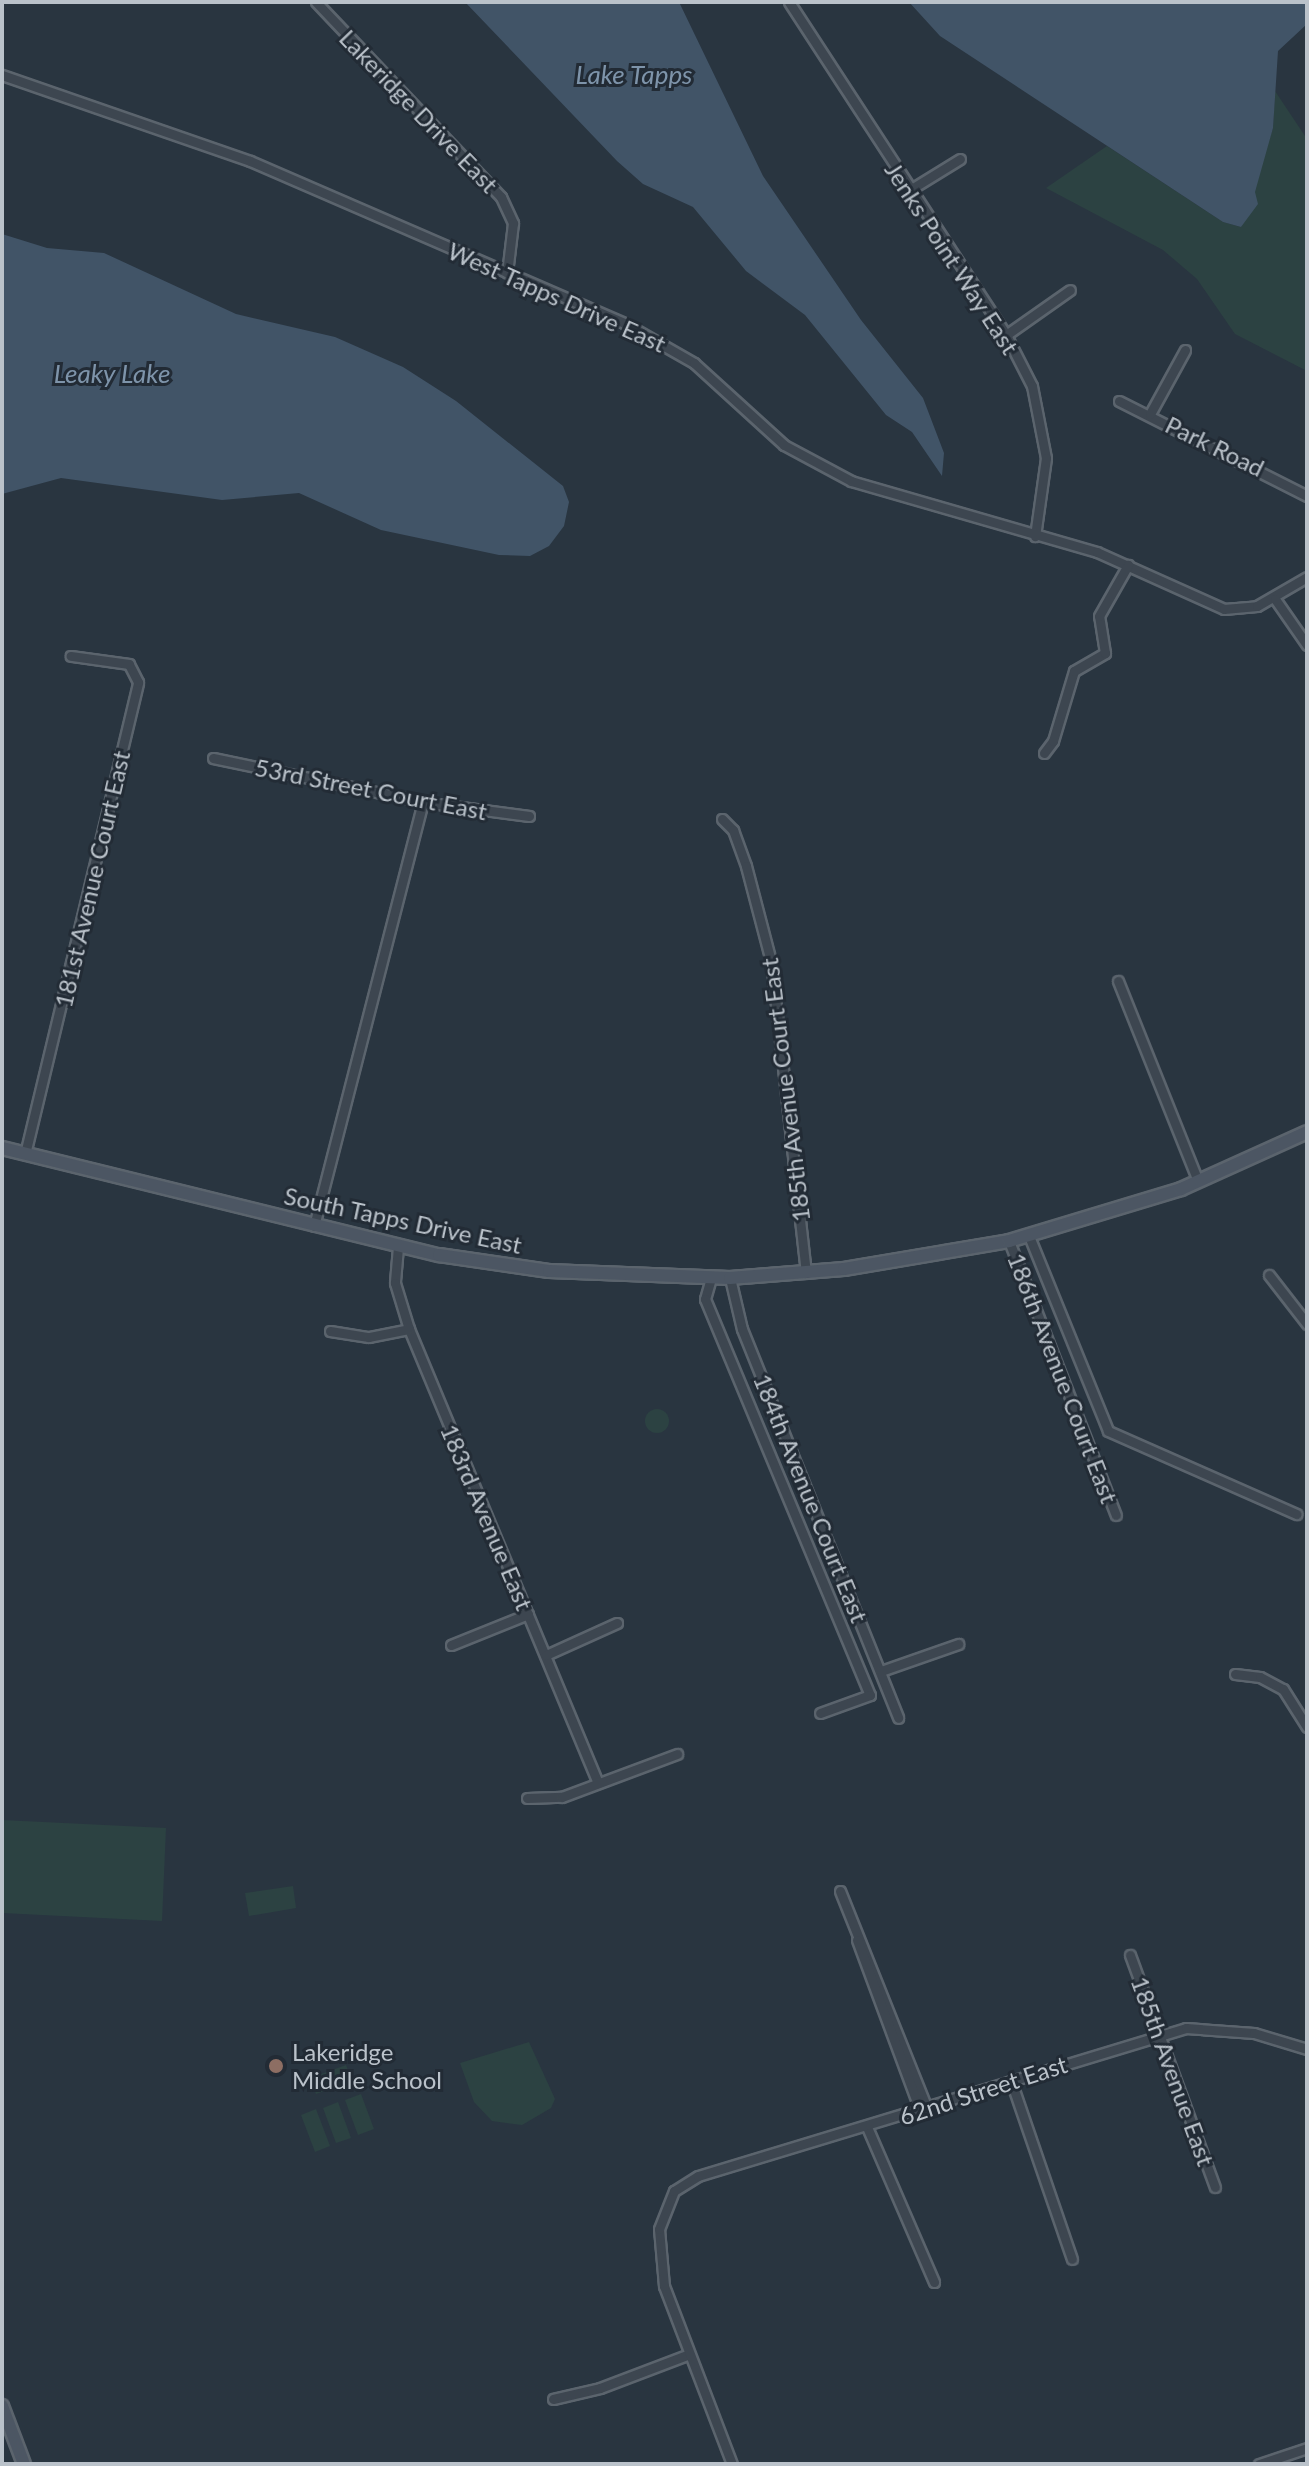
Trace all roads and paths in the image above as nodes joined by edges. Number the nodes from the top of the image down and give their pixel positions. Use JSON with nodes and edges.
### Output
{"nodes":[{"id":1,"x":316,"y":2,"type":"edge"},
{"id":2,"x":789,"y":2,"type":"edge"},
{"id":3,"x":2,"y":75,"type":"edge"},
{"id":4,"x":960,"y":159,"type":"dead end"},
{"id":5,"x":908,"y":191,"type":"junction"},
{"id":6,"x":507,"y":273,"type":"junction"},
{"id":7,"x":1070,"y":290,"type":"dead end"},
{"id":8,"x":1006,"y":335,"type":"junction"},
{"id":9,"x":1185,"y":350,"type":"dead end"},
{"id":10,"x":1119,"y":401,"type":"dead end"},
{"id":11,"x":1150,"y":414,"type":"junction"},
{"id":12,"x":1307,"y":496,"type":"edge"},
{"id":13,"x":1035,"y":536,"type":"junction"},
{"id":14,"x":1128,"y":565,"type":"junction"},
{"id":15,"x":1307,"y":577,"type":"edge"},
{"id":16,"x":1275,"y":599,"type":"junction"},
{"id":17,"x":1307,"y":645,"type":"edge"},
{"id":18,"x":71,"y":656,"type":"dead end"},
{"id":19,"x":1044,"y":753,"type":"dead end"},
{"id":20,"x":213,"y":758,"type":"dead end"},
{"id":21,"x":423,"y":802,"type":"junction"},
{"id":22,"x":529,"y":816,"type":"dead end"},
{"id":23,"x":722,"y":819,"type":"dead end"},
{"id":24,"x":1118,"y":981,"type":"dead end"},
{"id":25,"x":1307,"y":1132,"type":"edge"},
{"id":26,"x":2,"y":1148,"type":"edge"},
{"id":27,"x":25,"y":1154,"type":"junction"},
{"id":28,"x":1198,"y":1181,"type":"junction"},
{"id":29,"x":314,"y":1226,"type":"junction"},
{"id":30,"x":1029,"y":1236,"type":"junction"},
{"id":31,"x":1009,"y":1241,"type":"junction"},
{"id":32,"x":398,"y":1247,"type":"junction"},
{"id":33,"x":806,"y":1273,"type":"junction"},
{"id":34,"x":1269,"y":1275,"type":"dead end"},
{"id":35,"x":711,"y":1278,"type":"junction"},
{"id":36,"x":730,"y":1278,"type":"junction"},
{"id":37,"x":1307,"y":1324,"type":"edge"},
{"id":38,"x":409,"y":1329,"type":"junction"},
{"id":39,"x":330,"y":1331,"type":"dead end"},
{"id":40,"x":1296,"y":1514,"type":"dead end"},
{"id":41,"x":1116,"y":1515,"type":"dead end"},
{"id":42,"x":528,"y":1614,"type":"junction"},
{"id":43,"x":617,"y":1623,"type":"dead end"},
{"id":44,"x":958,"y":1644,"type":"dead end"},
{"id":45,"x":451,"y":1645,"type":"dead end"},
{"id":46,"x":546,"y":1655,"type":"junction"},
{"id":47,"x":881,"y":1671,"type":"junction"},
{"id":48,"x":1235,"y":1674,"type":"dead end"},
{"id":49,"x":820,"y":1713,"type":"dead end"},
{"id":50,"x":898,"y":1718,"type":"dead end"},
{"id":51,"x":1307,"y":1727,"type":"edge"},
{"id":52,"x":677,"y":1754,"type":"dead end"},
{"id":53,"x":598,"y":1783,"type":"junction"},
{"id":54,"x":527,"y":1798,"type":"dead end"},
{"id":55,"x":1130,"y":1955,"type":"dead end"},
{"id":56,"x":1159,"y":2034,"type":"junction"},
{"id":57,"x":1307,"y":2049,"type":"edge"},
{"id":58,"x":1011,"y":2081,"type":"junction"},
{"id":59,"x":924,"y":2109,"type":"junction"},
{"id":60,"x":867,"y":2127,"type":"junction"},
{"id":61,"x":1215,"y":2187,"type":"dead end"},
{"id":62,"x":1072,"y":2259,"type":"dead end"},
{"id":63,"x":934,"y":2282,"type":"dead end"},
{"id":64,"x":687,"y":2355,"type":"junction"},
{"id":65,"x":553,"y":2399,"type":"dead end"},
{"id":66,"x":2,"y":2406,"type":"edge"},
{"id":67,"x":1307,"y":2448,"type":"edge"},
{"id":68,"x":24,"y":2464,"type":"edge"},
{"id":69,"x":732,"y":2464,"type":"edge"},
{"id":70,"x":1259,"y":2464,"type":"edge"}],
"edges":[{"from":1,"to":6,"type":"street","name":"Lakeridge Drive East"},
{"from":2,"to":5,"type":"street","name":"Jenks Point Way East"},
{"from":3,"to":6,"type":"street","name":"West Tapps Drive East"},
{"from":4,"to":5,"type":"street"},
{"from":5,"to":8,"type":"street","name":"Jenks Point Way East"},
{"from":6,"to":13,"type":"street","name":"West Tapps Drive East"},
{"from":7,"to":8,"type":"street"},
{"from":8,"to":13,"type":"street","name":"Jenks Point Way East"},
{"from":9,"to":11,"type":"street"},
{"from":10,"to":11,"type":"street","name":"Park Road"},
{"from":11,"to":12,"type":"street","name":"Park Road"},
{"from":13,"to":14,"type":"street","name":"West Tapps Drive East"},
{"from":14,"to":16,"type":"street","name":"West Tapps Drive East"},
{"from":14,"to":19,"type":"street"},
{"from":15,"to":16,"type":"street","name":"West Tapps Drive East"},
{"from":16,"to":17,"type":"street"},
{"from":18,"to":27,"type":"street","name":"181st Avenue Court East"},
{"from":20,"to":21,"type":"street","name":"53rd Street Court East"},
{"from":21,"to":22,"type":"street","name":"53rd Street Court East"},
{"from":21,"to":29,"type":"street"},
{"from":23,"to":33,"type":"street","name":"185th Avenue Court East"},
{"from":24,"to":28,"type":"street"},
{"from":25,"to":28,"type":"street","name":"South Tapps Drive East"},
{"from":26,"to":27,"type":"street","name":"South Tapps Drive East"},
{"from":27,"to":29,"type":"street","name":"South Tapps Drive East"},
{"from":28,"to":30,"type":"street","name":"South Tapps Drive East"},
{"from":29,"to":32,"type":"street","name":"South Tapps Drive East"},
{"from":30,"to":31,"type":"street","name":"South Tapps Drive East"},
{"from":30,"to":40,"type":"street","name":"186th Avenue Court East"},
{"from":31,"to":33,"type":"street","name":"South Tapps Drive East"},
{"from":31,"to":41,"type":"street","name":"186th Avenue Court East"},
{"from":32,"to":35,"type":"street","name":"South Tapps Drive East"},
{"from":32,"to":38,"type":"street","name":"183rd Avenue East"},
{"from":33,"to":36,"type":"street","name":"South Tapps Drive East"},
{"from":34,"to":37,"type":"street"},
{"from":35,"to":36,"type":"street","name":"South Tapps Drive East"},
{"from":35,"to":49,"type":"street"},
{"from":36,"to":47,"type":"street","name":"184th Avenue Court East"},
{"from":38,"to":39,"type":"street"},
{"from":38,"to":42,"type":"street","name":"183rd Avenue East"},
{"from":42,"to":45,"type":"street"},
{"from":42,"to":46,"type":"street","name":"183rd Avenue East"},
{"from":43,"to":46,"type":"street"},
{"from":44,"to":47,"type":"street"},
{"from":46,"to":53,"type":"street","name":"183rd Avenue East"},
{"from":47,"to":50,"type":"street","name":"184th Avenue Court East"},
{"from":48,"to":51,"type":"street"},
{"from":52,"to":53,"type":"street"},
{"from":53,"to":54,"type":"street"},
{"from":55,"to":56,"type":"street","name":"185th Avenue East"},
{"from":56,"to":57,"type":"street","name":"62nd Street East"},
{"from":56,"to":58,"type":"street","name":"62nd Street East"},
{"from":56,"to":61,"type":"street","name":"185th Avenue East"},
{"from":58,"to":59,"type":"street","name":"62nd Street East"},
{"from":58,"to":62,"type":"street"},
{"from":59,"to":59,"type":"street"},
{"from":59,"to":60,"type":"street","name":"62nd Street East"},
{"from":60,"to":63,"type":"street"},
{"from":60,"to":64,"type":"street","name":"62nd Street East"},
{"from":64,"to":65,"type":"street"},
{"from":64,"to":69,"type":"street"},
{"from":66,"to":68,"type":"street"},
{"from":67,"to":70,"type":"street"}]}
